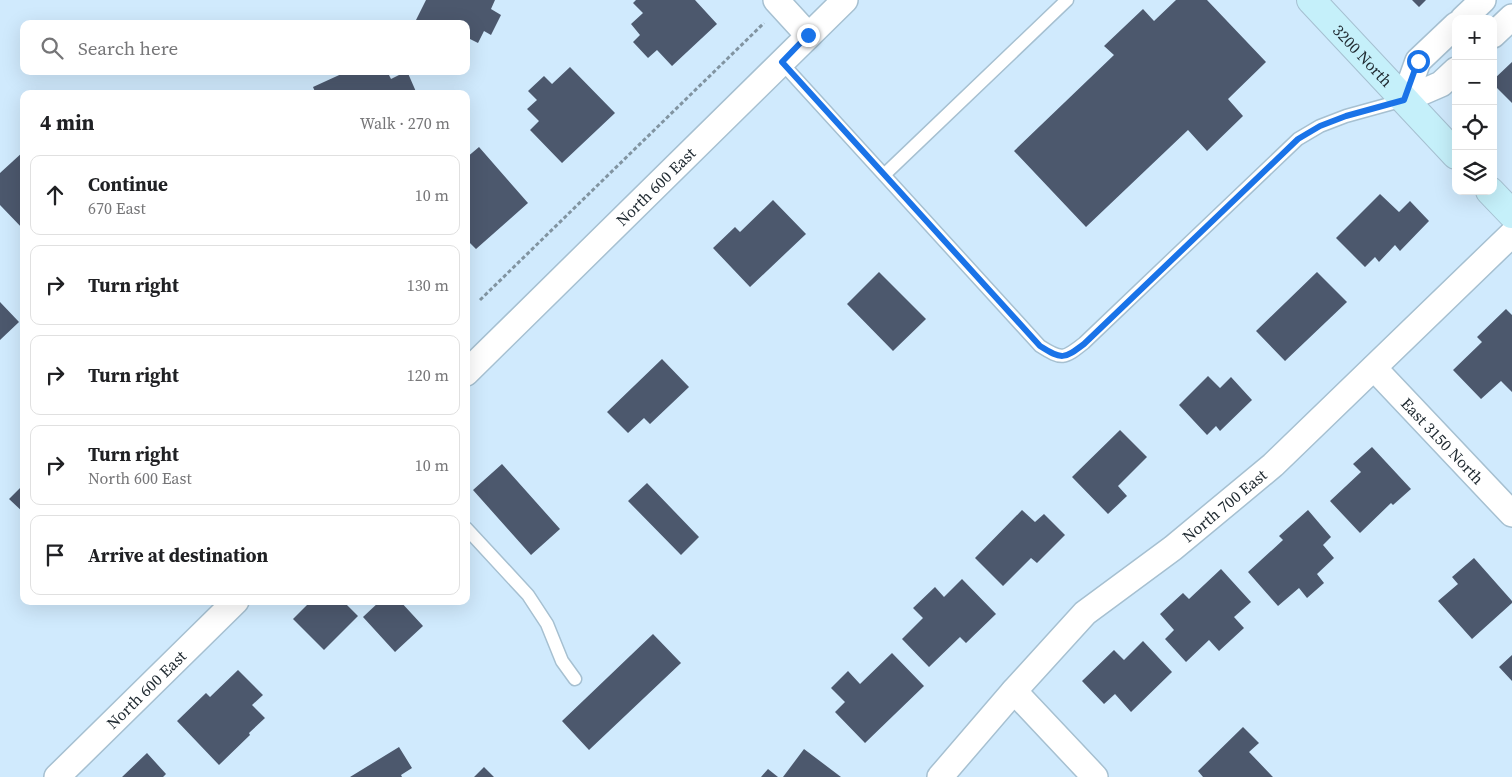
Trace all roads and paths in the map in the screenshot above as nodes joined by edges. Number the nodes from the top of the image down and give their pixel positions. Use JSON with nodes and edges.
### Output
{"nodes":[{"id":1,"x":776,"y":0,"type":"edge"},
{"id":2,"x":845,"y":0,"type":"edge"},
{"id":3,"x":1067,"y":0,"type":"edge"},
{"id":4,"x":1311,"y":0,"type":"edge"},
{"id":5,"x":1483,"y":0,"type":"edge"},
{"id":6,"x":1467,"y":15,"type":"edge"},
{"id":7,"x":1512,"y":17,"type":"edge"},
{"id":8,"x":760,"y":28,"type":"dead end"},
{"id":9,"x":1452,"y":29,"type":"edge"},
{"id":10,"x":1497,"y":31,"type":"edge"},
{"id":11,"x":808,"y":35,"type":"junction"},
{"id":12,"x":782,"y":62,"type":"junction"},
{"id":13,"x":1452,"y":74,"type":"edge"},
{"id":14,"x":1404,"y":100,"type":"junction"},
{"id":15,"x":1452,"y":150,"type":"edge"},
{"id":16,"x":884,"y":175,"type":"junction"},
{"id":17,"x":1494,"y":195,"type":"edge"},
{"id":18,"x":1512,"y":214,"type":"edge"},
{"id":19,"x":1512,"y":234,"type":"edge"},
{"id":20,"x":480,"y":300,"type":"dead end"},
{"id":21,"x":1374,"y":368,"type":"junction"},
{"id":22,"x":470,"y":369,"type":"edge"},
{"id":23,"x":1512,"y":514,"type":"edge"},
{"id":24,"x":470,"y":532,"type":"edge"},
{"id":25,"x":232,"y":605,"type":"edge"},
{"id":26,"x":575,"y":679,"type":"dead end"},
{"id":27,"x":1014,"y":691,"type":"junction"},
{"id":28,"x":57,"y":777,"type":"edge"},
{"id":29,"x":940,"y":777,"type":"edge"},
{"id":30,"x":1095,"y":777,"type":"edge"}],
"edges":[{"from":1,"to":11,"type":"street"},
{"from":2,"to":11,"type":"street","name":"North 600 East"},
{"from":3,"to":16,"type":"lane"},
{"from":4,"to":14,"type":"street","name":"3200 North"},
{"from":5,"to":6,"type":"street"},
{"from":7,"to":10,"type":"street"},
{"from":8,"to":20,"type":"path"},
{"from":9,"to":14,"type":"street"},
{"from":11,"to":12,"type":"street","name":"North 600 East"},
{"from":12,"to":16,"type":"lane"},
{"from":12,"to":22,"type":"street","name":"North 600 East"},
{"from":13,"to":14,"type":"street"},
{"from":14,"to":15,"type":"street","name":"3200 North"},
{"from":14,"to":16,"type":"lane"},
{"from":17,"to":18,"type":"street"},
{"from":19,"to":21,"type":"street","name":"North 700 East"},
{"from":21,"to":23,"type":"street","name":"East 3150 North"},
{"from":21,"to":27,"type":"street","name":"North 700 East"},
{"from":24,"to":26,"type":"lane"},
{"from":25,"to":28,"type":"street","name":"North 600 East"},
{"from":27,"to":29,"type":"street","name":"North 700 East"},
{"from":27,"to":30,"type":"street"}]}
